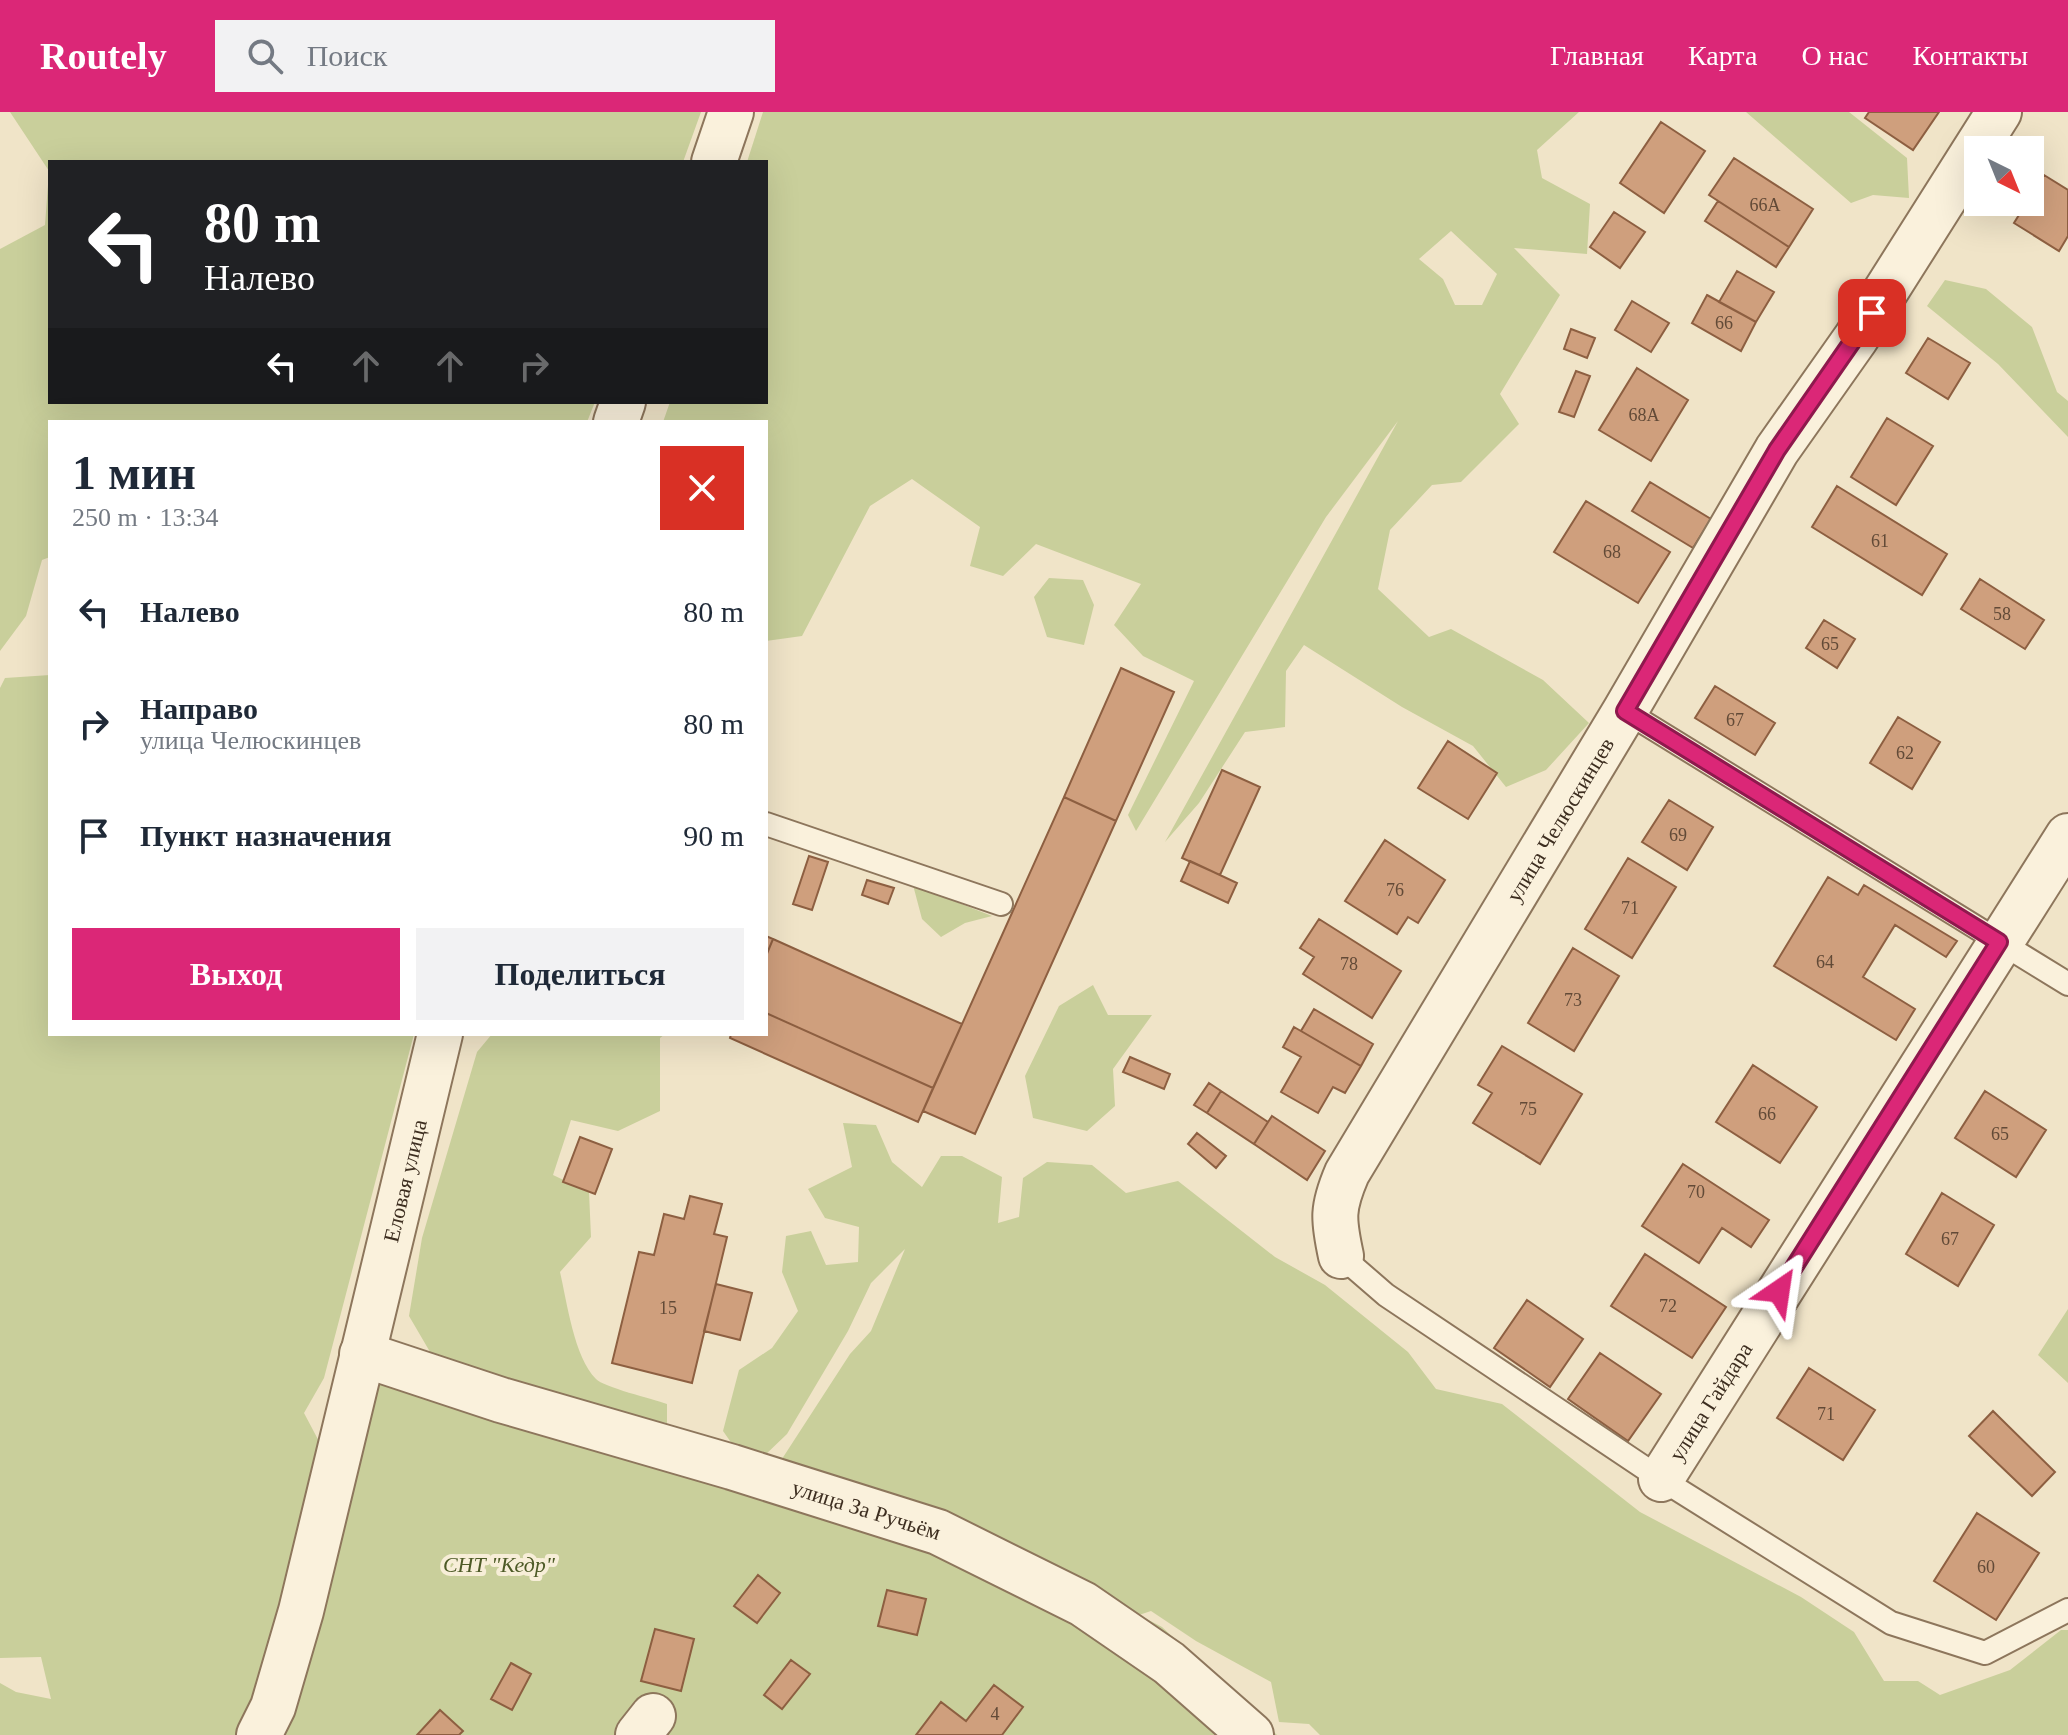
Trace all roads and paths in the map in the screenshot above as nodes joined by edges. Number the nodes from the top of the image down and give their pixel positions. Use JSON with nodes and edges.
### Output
{"nodes":[{"id":1,"x":731,"y":112,"type":"edge"},
{"id":2,"x":1999,"y":112,"type":"edge"},
{"id":3,"x":715,"y":160,"type":"edge"},
{"id":4,"x":1625,"y":711,"type":"junction"},
{"id":5,"x":768,"y":825,"type":"edge"},
{"id":6,"x":2068,"y":836,"type":"edge"},
{"id":7,"x":1001,"y":904,"type":"dead end"},
{"id":8,"x":1999,"y":942,"type":"junction"},
{"id":9,"x":2068,"y":984,"type":"edge"},
{"id":10,"x":440,"y":1036,"type":"edge"},
{"id":11,"x":1341,"y":1256,"type":"joint"},
{"id":12,"x":366,"y":1340,"type":"junction"},
{"id":13,"x":1661,"y":1479,"type":"junction"},
{"id":14,"x":2068,"y":1610,"type":"edge"},
{"id":15,"x":259,"y":1735,"type":"edge"},
{"id":16,"x":1251,"y":1735,"type":"edge"}],
"edges":[{"from":1,"to":3,"type":"street"},
{"from":2,"to":4,"type":"street","name":"улица Челюскинцев"},
{"from":4,"to":8,"type":"lane"},
{"from":4,"to":11,"type":"street","name":"улица Челюскинцев"},
{"from":5,"to":7,"type":"lane"},
{"from":6,"to":8,"type":"street","name":"улица Гайдара"},
{"from":8,"to":9,"type":"lane"},
{"from":8,"to":13,"type":"street","name":"улица Гайдара"},
{"from":10,"to":12,"type":"street","name":"Еловая улица"},
{"from":11,"to":13,"type":"lane"},
{"from":12,"to":15,"type":"street","name":"Еловая улица"},
{"from":12,"to":16,"type":"street","name":"улица За Ручьём"},
{"from":13,"to":14,"type":"lane"}]}
